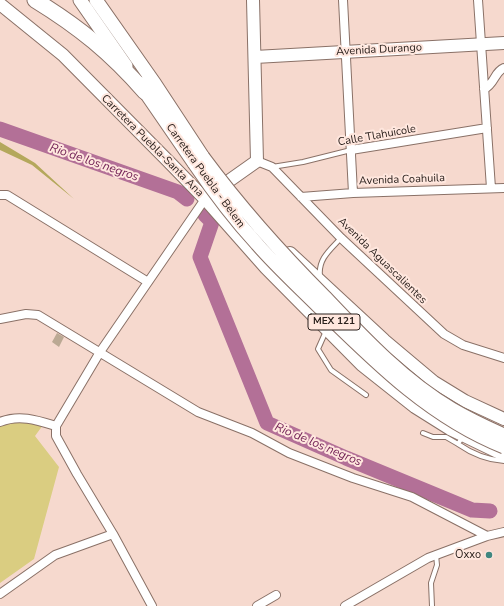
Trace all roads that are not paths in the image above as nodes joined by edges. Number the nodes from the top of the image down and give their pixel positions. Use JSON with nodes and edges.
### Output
{"nodes":[{"id":1,"x":35,"y":0,"type":"edge"},
{"id":2,"x":80,"y":0,"type":"edge"},
{"id":3,"x":96,"y":0,"type":"edge"},
{"id":4,"x":253,"y":0,"type":"edge"},
{"id":5,"x":344,"y":0,"type":"edge"},
{"id":6,"x":478,"y":0,"type":"edge"},
{"id":7,"x":0,"y":4,"type":"edge"},
{"id":8,"x":504,"y":43,"type":"edge"},
{"id":9,"x":481,"y":45,"type":"junction"},
{"id":10,"x":346,"y":51,"type":"junction"},
{"id":11,"x":255,"y":57,"type":"junction"},
{"id":12,"x":504,"y":68,"type":"edge"},
{"id":13,"x":484,"y":89,"type":"junction"},
{"id":14,"x":145,"y":92,"type":"junction"},
{"id":15,"x":487,"y":128,"type":"junction"},
{"id":16,"x":351,"y":150,"type":"junction"},
{"id":17,"x":198,"y":160,"type":"junction"},
{"id":18,"x":256,"y":162,"type":"junction"},
{"id":19,"x":272,"y":167,"type":"junction"},
{"id":20,"x":491,"y":188,"type":"junction"},
{"id":21,"x":504,"y":188,"type":"edge"},
{"id":22,"x":353,"y":193,"type":"junction"},
{"id":23,"x":0,"y":195,"type":"edge"},
{"id":24,"x":301,"y":197,"type":"junction"},
{"id":25,"x":205,"y":200,"type":"junction"},
{"id":26,"x":341,"y":238,"type":"junction"},
{"id":27,"x":274,"y":243,"type":"junction"},
{"id":28,"x":320,"y":281,"type":"junction"},
{"id":29,"x":148,"y":282,"type":"junction"},
{"id":30,"x":0,"y":319,"type":"edge"},
{"id":31,"x":327,"y":329,"type":"junction"},
{"id":32,"x":100,"y":352,"type":"junction"},
{"id":33,"x":504,"y":358,"type":"edge"},
{"id":34,"x":366,"y":395,"type":"dead end"},
{"id":35,"x":478,"y":408,"type":"junction"},
{"id":36,"x":504,"y":419,"type":"edge"},
{"id":37,"x":0,"y":422,"type":"edge"},
{"id":38,"x":56,"y":426,"type":"junction"},
{"id":39,"x":423,"y":433,"type":"dead end"},
{"id":40,"x":504,"y":435,"type":"edge"},
{"id":41,"x":462,"y":439,"type":"junction"},
{"id":42,"x":504,"y":447,"type":"edge"},
{"id":43,"x":504,"y":455,"type":"edge"},
{"id":44,"x":504,"y":461,"type":"edge"},
{"id":45,"x":504,"y":532,"type":"edge"},
{"id":46,"x":113,"y":534,"type":"junction"},
{"id":47,"x":487,"y":536,"type":"junction"},
{"id":48,"x":436,"y":555,"type":"junction"},
{"id":49,"x":0,"y":594,"type":"edge"},
{"id":50,"x":276,"y":595,"type":"dead end"},
{"id":51,"x":152,"y":606,"type":"edge"},
{"id":52,"x":257,"y":606,"type":"edge"},
{"id":53,"x":346,"y":606,"type":"edge"},
{"id":54,"x":432,"y":606,"type":"edge"}],
"edges":[{"from":1,"to":14,"type":"highway"},
{"from":2,"to":14,"type":"main road","name":"Carretera Puebla - Belem","number":"MEX 121"},
{"from":3,"to":17,"type":"main road","name":"Carretera Puebla - Belem","number":"MEX 121"},
{"from":4,"to":11,"type":"street"},
{"from":5,"to":10,"type":"street"},
{"from":6,"to":9,"type":"street"},
{"from":7,"to":25,"type":"street","name":"Carretera Puebla-Santa Ana"},
{"from":8,"to":9,"type":"street","name":"Avenida Durango"},
{"from":9,"to":10,"type":"street","name":"Avenida Durango"},
{"from":9,"to":13,"type":"street"},
{"from":10,"to":11,"type":"street","name":"Avenida Durango"},
{"from":10,"to":16,"type":"street"},
{"from":11,"to":18,"type":"street"},
{"from":12,"to":13,"type":"street"},
{"from":13,"to":15,"type":"street"},
{"from":14,"to":17,"type":"main road","name":"Carretera Puebla - Belem","number":"MEX 121"},
{"from":15,"to":16,"type":"street","name":"Calle Tlahuicole"},
{"from":15,"to":20,"type":"street"},
{"from":16,"to":19,"type":"lane","name":"Calle Tlahuicole"},
{"from":16,"to":22,"type":"street"},
{"from":17,"to":27,"type":"main road","name":"Carretera Puebla - Belem","number":"MEX 121","bridge":true},
{"from":17,"to":42,"type":"main road","name":"Carretera Puebla - Belem","number":"MEX 121","bridge":true},
{"from":18,"to":19,"type":"street","name":"Avenida Aguascalientes"},
{"from":18,"to":25,"type":"street"},
{"from":19,"to":24,"type":"street","name":"Avenida Aguascalientes"},
{"from":20,"to":21,"type":"street","name":"Avenida Coahuila"},
{"from":20,"to":22,"type":"street","name":"Avenida Coahuila"},
{"from":22,"to":24,"type":"street","name":"Avenida Coahuila"},
{"from":23,"to":29,"type":"street"},
{"from":24,"to":26,"type":"street","name":"Avenida Aguascalientes"},
{"from":25,"to":29,"type":"street"},
{"from":25,"to":31,"type":"street","name":"Carretera Puebla-Santa Ana"},
{"from":26,"to":28,"type":"lane"},
{"from":26,"to":33,"type":"street","name":"Avenida Aguascalientes"},
{"from":27,"to":28,"type":"street"},
{"from":27,"to":40,"type":"main road","name":"Carretera Puebla - Belem","number":"MEX 121","bridge":true},
{"from":28,"to":35,"type":"street"},
{"from":29,"to":32,"type":"street"},
{"from":30,"to":32,"type":"street"},
{"from":31,"to":34,"type":"lane"},
{"from":31,"to":41,"type":"street","name":"Carretera Puebla-Santa Ana"},
{"from":32,"to":38,"type":"street"},
{"from":32,"to":47,"type":"street"},
{"from":35,"to":36,"type":"street"},
{"from":35,"to":41,"type":"street"},
{"from":37,"to":38,"type":"street"},
{"from":38,"to":46,"type":"street"},
{"from":39,"to":41,"type":"lane"},
{"from":41,"to":43,"type":"street","name":"Carretera Puebla-Santa Ana"},
{"from":41,"to":44,"type":"lane"},
{"from":45,"to":47,"type":"street"},
{"from":46,"to":49,"type":"street"},
{"from":46,"to":51,"type":"street"},
{"from":47,"to":48,"type":"street"},
{"from":48,"to":53,"type":"street"},
{"from":48,"to":54,"type":"lane"},
{"from":50,"to":52,"type":"street"}]}
